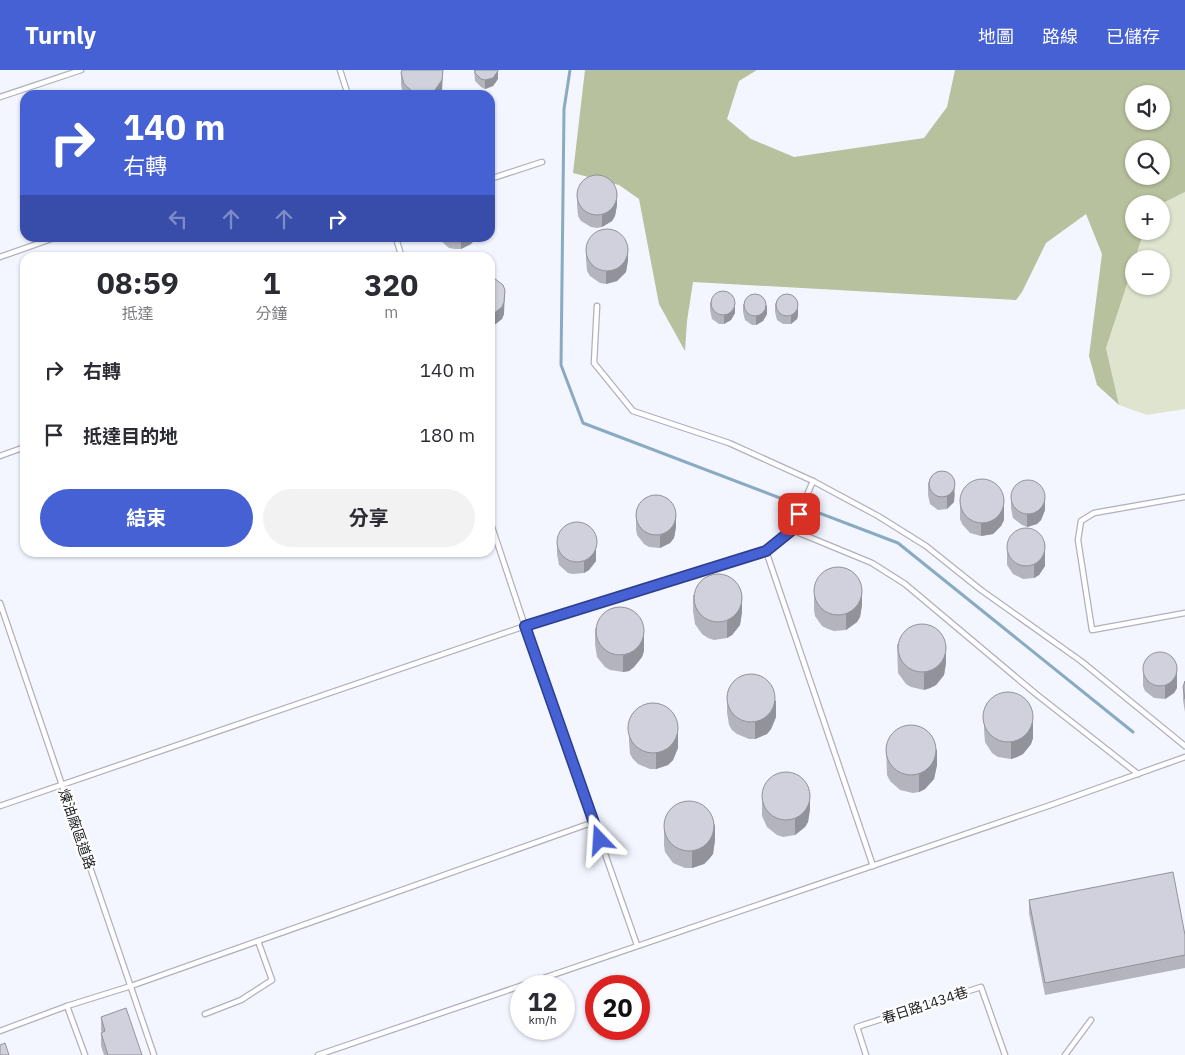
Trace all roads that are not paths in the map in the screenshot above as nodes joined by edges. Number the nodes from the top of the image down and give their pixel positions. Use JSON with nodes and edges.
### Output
{"nodes":[{"id":1,"x":81,"y":70,"type":"edge"},
{"id":2,"x":340,"y":70,"type":"edge"},
{"id":3,"x":20,"y":90,"type":"edge"},
{"id":4,"x":21,"y":90,"type":"edge"},
{"id":5,"x":346,"y":90,"type":"edge"},
{"id":6,"x":0,"y":97,"type":"edge"},
{"id":7,"x":542,"y":162,"type":"dead end"},
{"id":8,"x":495,"y":178,"type":"edge"},
{"id":9,"x":43,"y":242,"type":"edge"},
{"id":10,"x":0,"y":257,"type":"edge"},
{"id":11,"x":597,"y":306,"type":"dead end"},
{"id":12,"x":20,"y":450,"type":"edge"},
{"id":13,"x":0,"y":456,"type":"edge"},
{"id":14,"x":813,"y":482,"type":"junction"},
{"id":15,"x":1185,"y":497,"type":"edge"},
{"id":16,"x":792,"y":530,"type":"junction"},
{"id":17,"x":495,"y":536,"type":"edge"},
{"id":18,"x":766,"y":551,"type":"junction"},
{"id":19,"x":0,"y":603,"type":"edge"},
{"id":20,"x":1185,"y":613,"type":"edge"},
{"id":21,"x":525,"y":626,"type":"junction"},
{"id":22,"x":1185,"y":746,"type":"edge"},
{"id":23,"x":1185,"y":757,"type":"edge"},
{"id":24,"x":1138,"y":774,"type":"junction"},
{"id":25,"x":62,"y":784,"type":"junction"},
{"id":26,"x":0,"y":806,"type":"edge"},
{"id":27,"x":594,"y":822,"type":"junction"},
{"id":28,"x":872,"y":866,"type":"junction"},
{"id":29,"x":258,"y":941,"type":"junction"},
{"id":30,"x":637,"y":945,"type":"junction"},
{"id":31,"x":131,"y":986,"type":"junction"},
{"id":32,"x":67,"y":1006,"type":"junction"},
{"id":33,"x":205,"y":1014,"type":"dead end"},
{"id":34,"x":1091,"y":1020,"type":"dead end"},
{"id":35,"x":0,"y":1031,"type":"edge"},
{"id":36,"x":85,"y":1055,"type":"edge"},
{"id":37,"x":154,"y":1055,"type":"edge"},
{"id":38,"x":318,"y":1055,"type":"edge"},
{"id":39,"x":866,"y":1055,"type":"edge"},
{"id":40,"x":1005,"y":1055,"type":"edge"},
{"id":41,"x":1065,"y":1055,"type":"edge"}],
"edges":[{"from":1,"to":4,"type":"lane"},
{"from":2,"to":5,"type":"lane"},
{"from":3,"to":6,"type":"lane"},
{"from":7,"to":8,"type":"lane"},
{"from":9,"to":10,"type":"lane"},
{"from":11,"to":14,"type":"lane"},
{"from":12,"to":13,"type":"lane"},
{"from":14,"to":16,"type":"lane"},
{"from":14,"to":22,"type":"lane"},
{"from":15,"to":20,"type":"lane"},
{"from":16,"to":18,"type":"lane"},
{"from":16,"to":24,"type":"lane"},
{"from":17,"to":21,"type":"lane"},
{"from":18,"to":21,"type":"lane"},
{"from":18,"to":28,"type":"lane"},
{"from":19,"to":25,"type":"lane","name":"煉油廠區道路"},
{"from":21,"to":25,"type":"lane"},
{"from":21,"to":27,"type":"lane"},
{"from":23,"to":24,"type":"lane"},
{"from":24,"to":28,"type":"lane"},
{"from":25,"to":26,"type":"lane"},
{"from":25,"to":31,"type":"lane","name":"煉油廠區道路"},
{"from":27,"to":29,"type":"lane"},
{"from":27,"to":30,"type":"lane"},
{"from":28,"to":30,"type":"lane"},
{"from":29,"to":31,"type":"lane"},
{"from":29,"to":33,"type":"lane"},
{"from":30,"to":38,"type":"lane"},
{"from":31,"to":32,"type":"lane"},
{"from":31,"to":37,"type":"lane","name":"煉油廠區道路"},
{"from":32,"to":35,"type":"lane"},
{"from":32,"to":36,"type":"lane"},
{"from":34,"to":41,"type":"lane"},
{"from":39,"to":40,"type":"lane","name":"春日路1434巷"}]}
